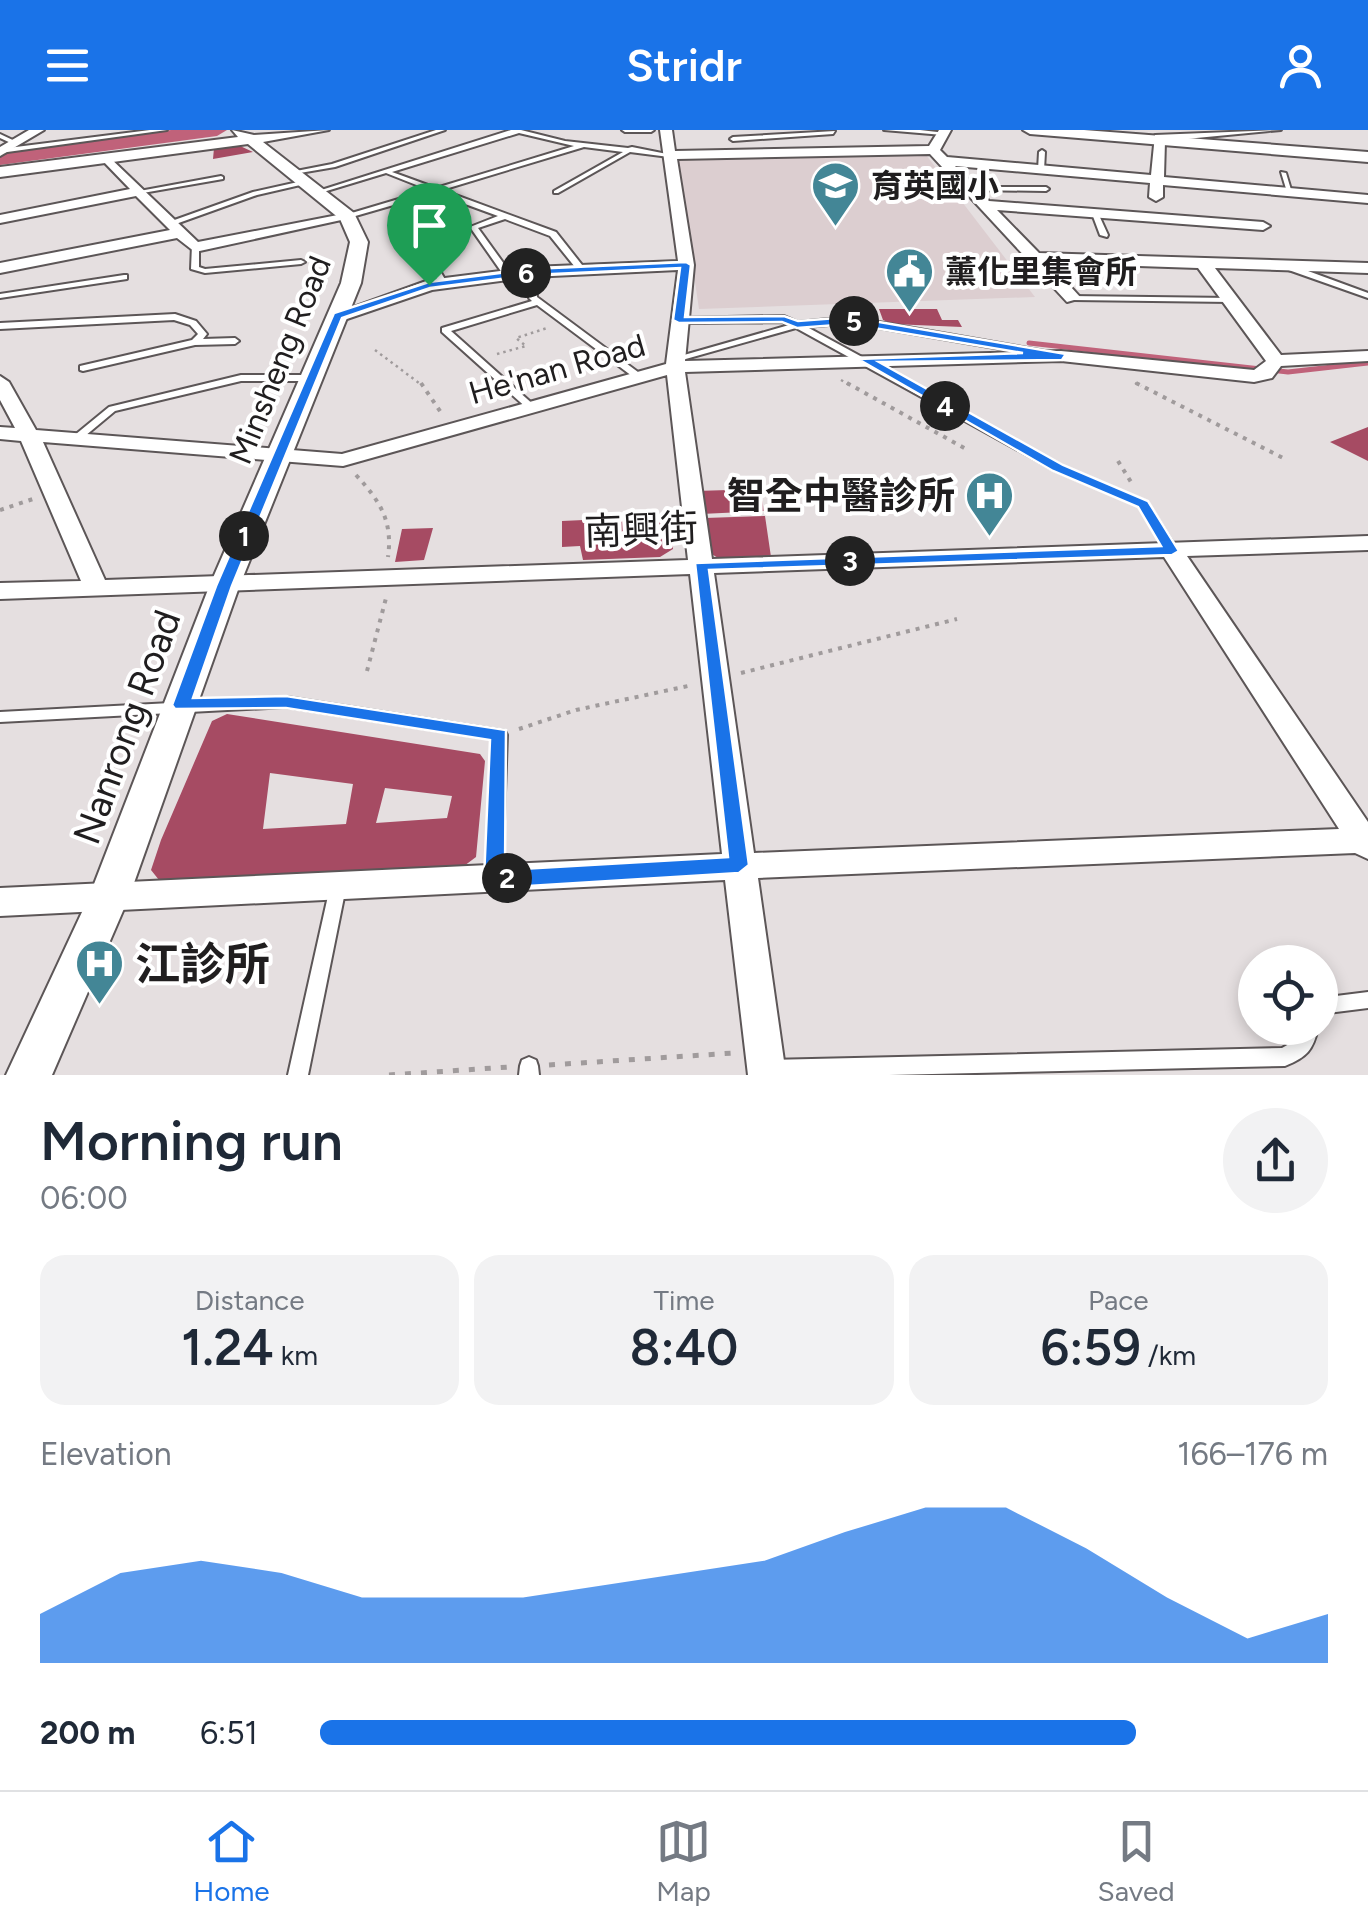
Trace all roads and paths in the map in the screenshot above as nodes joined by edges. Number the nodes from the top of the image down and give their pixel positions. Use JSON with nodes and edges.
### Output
{"nodes":[{"id":1,"x":38,"y":130,"type":"edge"},
{"id":2,"x":164,"y":130,"type":"edge"},
{"id":3,"x":322,"y":130,"type":"edge"},
{"id":4,"x":442,"y":130,"type":"edge"},
{"id":5,"x":624,"y":130,"type":"edge"},
{"id":6,"x":651,"y":130,"type":"edge"},
{"id":7,"x":666,"y":130,"type":"edge"},
{"id":8,"x":723,"y":130,"type":"edge"},
{"id":9,"x":886,"y":130,"type":"edge"},
{"id":10,"x":1030,"y":130,"type":"edge"},
{"id":11,"x":1275,"y":130,"type":"edge"},
{"id":12,"x":516,"y":131,"type":"edge"},
{"id":13,"x":944,"y":131,"type":"edge"},
{"id":14,"x":833,"y":132,"type":"edge"},
{"id":15,"x":246,"y":136,"type":"edge"},
{"id":16,"x":732,"y":140,"type":"junction"},
{"id":17,"x":1158,"y":140,"type":"junction"},
{"id":18,"x":584,"y":145,"type":"junction"},
{"id":19,"x":0,"y":148,"type":"edge"},
{"id":20,"x":632,"y":149,"type":"junction"},
{"id":21,"x":934,"y":150,"type":"junction"},
{"id":22,"x":1042,"y":152,"type":"dead end"},
{"id":23,"x":745,"y":154,"type":"junction"},
{"id":24,"x":669,"y":155,"type":"junction"},
{"id":25,"x":1368,"y":157,"type":"edge"},
{"id":26,"x":107,"y":159,"type":"junction"},
{"id":27,"x":946,"y":161,"type":"junction"},
{"id":28,"x":1040,"y":170,"type":"junction"},
{"id":29,"x":0,"y":172,"type":"edge"},
{"id":30,"x":389,"y":173,"type":"junction"},
{"id":31,"x":1284,"y":173,"type":"dead end"},
{"id":32,"x":221,"y":178,"type":"dead end"},
{"id":33,"x":1156,"y":180,"type":"junction"},
{"id":34,"x":306,"y":182,"type":"junction"},
{"id":35,"x":973,"y":188,"type":"junction"},
{"id":36,"x":1046,"y":189,"type":"dead end"},
{"id":37,"x":438,"y":190,"type":"junction"},
{"id":38,"x":1255,"y":190,"type":"junction"},
{"id":39,"x":136,"y":192,"type":"junction"},
{"id":40,"x":556,"y":192,"type":"dead end"},
{"id":41,"x":1290,"y":192,"type":"junction"},
{"id":42,"x":1368,"y":198,"type":"edge"},
{"id":43,"x":990,"y":206,"type":"junction"},
{"id":44,"x":1094,"y":213,"type":"junction"},
{"id":45,"x":506,"y":216,"type":"junction"},
{"id":46,"x":348,"y":217,"type":"junction"},
{"id":47,"x":1158,"y":218,"type":"junction"},
{"id":48,"x":0,"y":219,"type":"edge"},
{"id":49,"x":1263,"y":226,"type":"junction"},
{"id":50,"x":174,"y":228,"type":"junction"},
{"id":51,"x":1104,"y":235,"type":"dead end"},
{"id":52,"x":195,"y":247,"type":"junction"},
{"id":53,"x":428,"y":258,"type":"dead end"},
{"id":54,"x":1038,"y":258,"type":"junction"},
{"id":55,"x":301,"y":262,"type":"dead end"},
{"id":56,"x":1203,"y":263,"type":"junction"},
{"id":57,"x":1279,"y":264,"type":"junction"},
{"id":58,"x":686,"y":265,"type":"junction"},
{"id":59,"x":0,"y":268,"type":"edge"},
{"id":60,"x":1368,"y":268,"type":"edge"},
{"id":61,"x":582,"y":270,"type":"junction"},
{"id":62,"x":531,"y":272,"type":"junction"},
{"id":63,"x":508,"y":275,"type":"junction"},
{"id":64,"x":124,"y":276,"type":"dead end"},
{"id":65,"x":444,"y":284,"type":"junction"},
{"id":66,"x":0,"y":296,"type":"edge"},
{"id":67,"x":1368,"y":296,"type":"edge"},
{"id":68,"x":1073,"y":298,"type":"joint"},
{"id":69,"x":1231,"y":300,"type":"junction"},
{"id":70,"x":538,"y":302,"type":"junction"},
{"id":71,"x":338,"y":316,"type":"junction"},
{"id":72,"x":679,"y":320,"type":"junction"},
{"id":73,"x":566,"y":322,"type":"junction"},
{"id":74,"x":797,"y":325,"type":"junction"},
{"id":75,"x":0,"y":326,"type":"edge"},
{"id":76,"x":195,"y":342,"type":"junction"},
{"id":77,"x":235,"y":342,"type":"dead end"},
{"id":78,"x":375,"y":350,"type":"dead end"},
{"id":79,"x":1062,"y":356,"type":"junction"},
{"id":80,"x":1368,"y":356,"type":"edge"},
{"id":81,"x":482,"y":358,"type":"junction"},
{"id":82,"x":864,"y":359,"type":"junction"},
{"id":83,"x":1087,"y":359,"type":"junction"},
{"id":84,"x":806,"y":361,"type":"junction"},
{"id":85,"x":1276,"y":362,"type":"junction"},
{"id":86,"x":675,"y":363,"type":"junction"},
{"id":87,"x":83,"y":368,"type":"dead end"},
{"id":88,"x":312,"y":378,"type":"junction"},
{"id":89,"x":639,"y":378,"type":"junction"},
{"id":90,"x":0,"y":382,"type":"edge"},
{"id":91,"x":532,"y":408,"type":"junction"},
{"id":92,"x":454,"y":430,"type":"junction"},
{"id":93,"x":0,"y":433,"type":"edge"},
{"id":94,"x":29,"y":435,"type":"junction"},
{"id":95,"x":75,"y":438,"type":"junction"},
{"id":96,"x":966,"y":450,"type":"dead end"},
{"id":97,"x":276,"y":458,"type":"junction"},
{"id":98,"x":343,"y":460,"type":"junction"},
{"id":99,"x":1287,"y":460,"type":"dead end"},
{"id":100,"x":56,"y":494,"type":"junction"},
{"id":101,"x":0,"y":510,"type":"edge"},
{"id":102,"x":1368,"y":544,"type":"edge"},
{"id":103,"x":1172,"y":551,"type":"junction"},
{"id":104,"x":701,"y":566,"type":"junction"},
{"id":105,"x":388,"y":575,"type":"junction"},
{"id":106,"x":224,"y":586,"type":"junction"},
{"id":107,"x":96,"y":588,"type":"junction"},
{"id":108,"x":0,"y":591,"type":"edge"},
{"id":109,"x":957,"y":618,"type":"dead end"},
{"id":110,"x":368,"y":671,"type":"dead end"},
{"id":111,"x":717,"y":680,"type":"junction"},
{"id":112,"x":181,"y":705,"type":"junction"},
{"id":113,"x":0,"y":717,"type":"edge"},
{"id":114,"x":500,"y":735,"type":"junction"},
{"id":115,"x":1367,"y":843,"type":"edge"},
{"id":116,"x":739,"y":865,"type":"junction"},
{"id":117,"x":494,"y":879,"type":"junction"},
{"id":118,"x":339,"y":883,"type":"junction"},
{"id":119,"x":109,"y":897,"type":"junction"},
{"id":120,"x":0,"y":902,"type":"edge"},
{"id":121,"x":1368,"y":1000,"type":"edge"},
{"id":122,"x":1338,"y":1004,"type":"edge"},
{"id":123,"x":1304,"y":1045,"type":"edge"},
{"id":124,"x":765,"y":1065,"type":"edge"},
{"id":125,"x":1137,"y":1068,"type":"edge"},
{"id":126,"x":529,"y":1070,"type":"edge"},
{"id":127,"x":30,"y":1075,"type":"edge"},
{"id":128,"x":298,"y":1075,"type":"edge"},
{"id":129,"x":389,"y":1075,"type":"edge"}],
"edges":[{"from":1,"to":19,"type":"street"},
{"from":2,"to":19,"type":"lane"},
{"from":3,"to":15,"type":"street"},
{"from":4,"to":34,"type":"lane"},
{"from":5,"to":6,"type":"lane"},
{"from":7,"to":24,"type":"street"},
{"from":8,"to":16,"type":"lane"},
{"from":9,"to":13,"type":"lane"},
{"from":10,"to":17,"type":"street"},
{"from":11,"to":17,"type":"street"},
{"from":12,"to":18,"type":"lane"},
{"from":12,"to":30,"type":"lane"},
{"from":13,"to":21,"type":"street"},
{"from":14,"to":16,"type":"lane"},
{"from":15,"to":26,"type":"street"},
{"from":15,"to":34,"type":"street","name":"Minsheng Road"},
{"from":16,"to":23,"type":"lane"},
{"from":17,"to":25,"type":"street"},
{"from":17,"to":33,"type":"street"},
{"from":18,"to":20,"type":"lane"},
{"from":18,"to":37,"type":"lane"},
{"from":20,"to":24,"type":"lane"},
{"from":20,"to":40,"type":"lane"},
{"from":21,"to":23,"type":"street"},
{"from":21,"to":27,"type":"street"},
{"from":22,"to":28,"type":"lane"},
{"from":23,"to":24,"type":"street"},
{"from":24,"to":58,"type":"street"},
{"from":26,"to":29,"type":"street"},
{"from":26,"to":39,"type":"street"},
{"from":27,"to":28,"type":"street"},
{"from":27,"to":35,"type":"street"},
{"from":28,"to":33,"type":"street"},
{"from":30,"to":34,"type":"lane"},
{"from":30,"to":37,"type":"lane"},
{"from":31,"to":41,"type":"lane"},
{"from":32,"to":39,"type":"lane"},
{"from":33,"to":38,"type":"street"},
{"from":33,"to":47,"type":"street"},
{"from":34,"to":46,"type":"street","name":"Minsheng Road"},
{"from":34,"to":50,"type":"lane"},
{"from":35,"to":36,"type":"lane"},
{"from":35,"to":43,"type":"street"},
{"from":37,"to":45,"type":"lane"},
{"from":37,"to":46,"type":"lane"},
{"from":38,"to":41,"type":"street"},
{"from":38,"to":49,"type":"street"},
{"from":39,"to":48,"type":"street"},
{"from":39,"to":50,"type":"street"},
{"from":41,"to":42,"type":"street"},
{"from":43,"to":44,"type":"street"},
{"from":43,"to":54,"type":"street"},
{"from":44,"to":47,"type":"street"},
{"from":44,"to":51,"type":"lane"},
{"from":45,"to":61,"type":"lane"},
{"from":45,"to":63,"type":"lane"},
{"from":46,"to":52,"type":"street"},
{"from":46,"to":71,"type":"street","name":"Minsheng Road"},
{"from":47,"to":49,"type":"street"},
{"from":49,"to":57,"type":"street"},
{"from":50,"to":52,"type":"street"},
{"from":50,"to":59,"type":"street"},
{"from":52,"to":55,"type":"lane"},
{"from":53,"to":65,"type":"lane"},
{"from":54,"to":56,"type":"street"},
{"from":54,"to":68,"type":"street"},
{"from":56,"to":57,"type":"street"},
{"from":56,"to":69,"type":"street"},
{"from":57,"to":60,"type":"street"},
{"from":57,"to":67,"type":"lane"},
{"from":58,"to":61,"type":"street"},
{"from":58,"to":72,"type":"street"},
{"from":61,"to":62,"type":"street"},
{"from":62,"to":63,"type":"street"},
{"from":62,"to":70,"type":"lane"},
{"from":63,"to":65,"type":"street"},
{"from":64,"to":66,"type":"lane"},
{"from":65,"to":71,"type":"street"},
{"from":68,"to":69,"type":"lane"},
{"from":69,"to":85,"type":"street"},
{"from":70,"to":73,"type":"lane"},
{"from":70,"to":81,"type":"lane"},
{"from":71,"to":88,"type":"street","name":"Minsheng Road"},
{"from":72,"to":74,"type":"lane"},
{"from":72,"to":86,"type":"street"},
{"from":73,"to":81,"type":"path"},
{"from":73,"to":89,"type":"lane"},
{"from":74,"to":79,"type":"lane"},
{"from":74,"to":82,"type":"lane"},
{"from":74,"to":86,"type":"lane"},
{"from":75,"to":76,"type":"lane"},
{"from":76,"to":77,"type":"lane"},
{"from":76,"to":87,"type":"lane"},
{"from":78,"to":92,"type":"path"},
{"from":79,"to":82,"type":"street","name":"He'nan Road"},
{"from":79,"to":83,"type":"street","name":"He'nan Road"},
{"from":80,"to":85,"type":"street","name":"He'nan Road"},
{"from":81,"to":91,"type":"lane"},
{"from":82,"to":84,"type":"street","name":"He'nan Road"},
{"from":82,"to":103,"type":"lane"},
{"from":83,"to":85,"type":"street","name":"He'nan Road"},
{"from":83,"to":99,"type":"path"},
{"from":84,"to":86,"type":"street","name":"He'nan Road"},
{"from":84,"to":96,"type":"path"},
{"from":86,"to":89,"type":"street","name":"He'nan Road"},
{"from":86,"to":104,"type":"street"},
{"from":88,"to":95,"type":"lane"},
{"from":88,"to":97,"type":"street","name":"Minsheng Road"},
{"from":89,"to":91,"type":"street","name":"He'nan Road"},
{"from":90,"to":94,"type":"street"},
{"from":91,"to":92,"type":"street","name":"He'nan Road"},
{"from":92,"to":98,"type":"street","name":"He'nan Road"},
{"from":93,"to":94,"type":"street","name":"He'nan Road"},
{"from":94,"to":95,"type":"street","name":"He'nan Road"},
{"from":94,"to":100,"type":"street"},
{"from":95,"to":97,"type":"street","name":"He'nan Road"},
{"from":97,"to":98,"type":"street","name":"He'nan Road"},
{"from":97,"to":106,"type":"street","name":"Minsheng Road"},
{"from":98,"to":105,"type":"path"},
{"from":100,"to":101,"type":"path"},
{"from":100,"to":107,"type":"street"},
{"from":102,"to":103,"type":"street","name":"南興街"},
{"from":103,"to":104,"type":"street","name":"南興街"},
{"from":103,"to":115,"type":"street"},
{"from":104,"to":105,"type":"street","name":"南興街"},
{"from":104,"to":111,"type":"street"},
{"from":105,"to":106,"type":"street","name":"南興街"},
{"from":105,"to":110,"type":"path"},
{"from":106,"to":107,"type":"street","name":"南興街"},
{"from":106,"to":112,"type":"street","name":"Nanrong Road"},
{"from":107,"to":108,"type":"street","name":"南興街"},
{"from":109,"to":111,"type":"path"},
{"from":111,"to":114,"type":"path"},
{"from":111,"to":116,"type":"street"},
{"from":112,"to":113,"type":"lane"},
{"from":112,"to":114,"type":"lane"},
{"from":112,"to":119,"type":"street","name":"Nanrong Road"},
{"from":114,"to":117,"type":"lane"},
{"from":115,"to":116,"type":"street"},
{"from":116,"to":117,"type":"street"},
{"from":116,"to":124,"type":"street"},
{"from":117,"to":118,"type":"street"},
{"from":118,"to":119,"type":"street"},
{"from":118,"to":128,"type":"lane"},
{"from":119,"to":120,"type":"street"},
{"from":119,"to":127,"type":"street","name":"Nanrong Road"},
{"from":121,"to":122,"type":"lane"},
{"from":123,"to":125,"type":"lane"},
{"from":124,"to":125,"type":"lane"},
{"from":124,"to":126,"type":"path"},
{"from":126,"to":129,"type":"path"}]}
